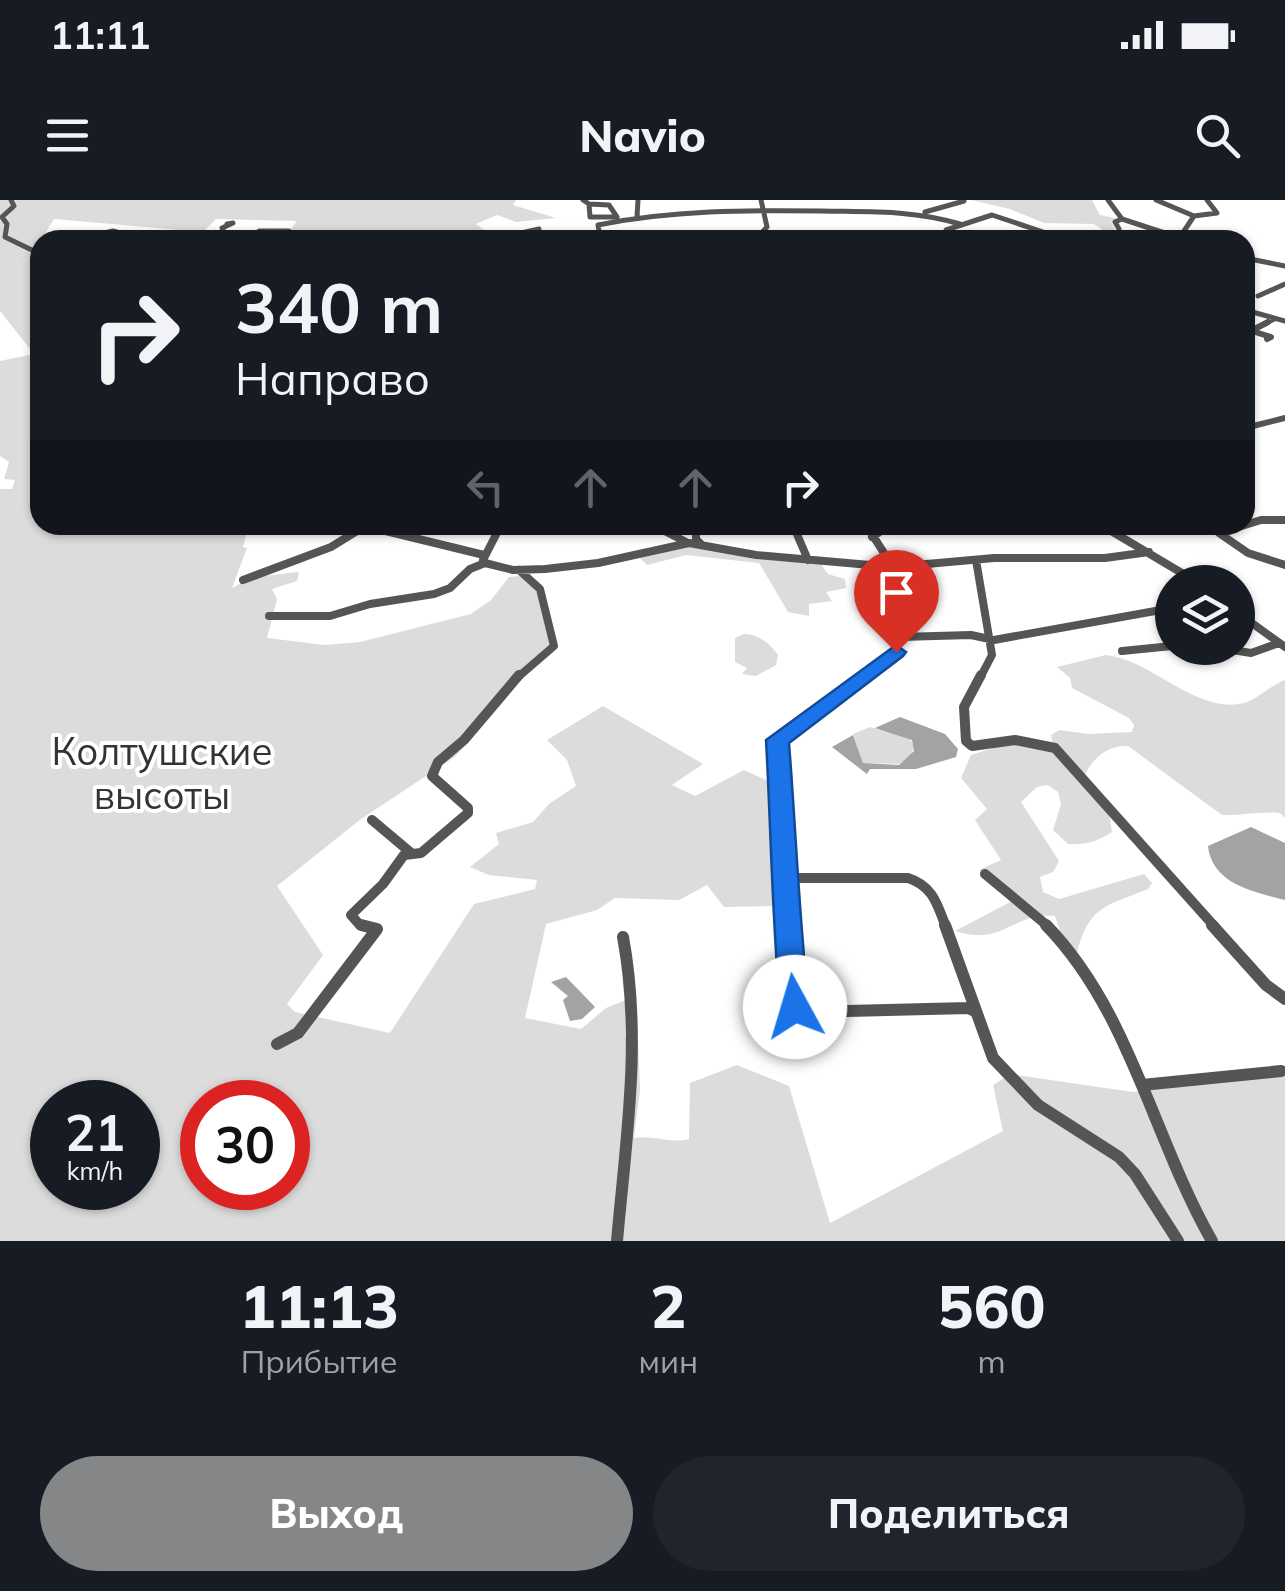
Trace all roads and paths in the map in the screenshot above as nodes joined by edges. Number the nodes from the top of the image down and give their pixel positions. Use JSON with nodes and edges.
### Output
{"nodes":[{"id":1,"x":11,"y":200,"type":"edge"},
{"id":2,"x":638,"y":200,"type":"edge"},
{"id":3,"x":761,"y":200,"type":"edge"},
{"id":4,"x":1108,"y":200,"type":"edge"},
{"id":5,"x":1156,"y":200,"type":"edge"},
{"id":6,"x":1207,"y":200,"type":"edge"},
{"id":7,"x":964,"y":201,"type":"edge"},
{"id":8,"x":586,"y":202,"type":"edge"},
{"id":9,"x":656,"y":205,"type":"dead end"},
{"id":10,"x":668,"y":205,"type":"dead end"},
{"id":11,"x":767,"y":212,"type":"junction"},
{"id":12,"x":923,"y":213,"type":"junction"},
{"id":13,"x":669,"y":215,"type":"junction"},
{"id":14,"x":656,"y":216,"type":"junction"},
{"id":15,"x":1194,"y":216,"type":"junction"},
{"id":16,"x":617,"y":217,"type":"junction"},
{"id":17,"x":637,"y":217,"type":"junction"},
{"id":18,"x":1122,"y":218,"type":"junction"},
{"id":19,"x":226,"y":224,"type":"dead end"},
{"id":20,"x":960,"y":224,"type":"junction"},
{"id":21,"x":539,"y":229,"type":"dead end"},
{"id":22,"x":223,"y":230,"type":"edge"},
{"id":23,"x":534,"y":230,"type":"edge"},
{"id":24,"x":599,"y":230,"type":"edge"},
{"id":25,"x":764,"y":230,"type":"edge"},
{"id":26,"x":949,"y":230,"type":"edge"},
{"id":27,"x":1046,"y":230,"type":"edge"},
{"id":28,"x":1119,"y":230,"type":"dead end"},
{"id":29,"x":1146,"y":230,"type":"edge"},
{"id":30,"x":1184,"y":230,"type":"edge"},
{"id":31,"x":30,"y":249,"type":"edge"},
{"id":32,"x":1255,"y":260,"type":"edge"},
{"id":33,"x":1285,"y":266,"type":"edge"},
{"id":34,"x":1285,"y":284,"type":"edge"},
{"id":35,"x":1258,"y":296,"type":"dead end"},
{"id":36,"x":1255,"y":313,"type":"edge"},
{"id":37,"x":1275,"y":318,"type":"junction"},
{"id":38,"x":1285,"y":321,"type":"edge"},
{"id":39,"x":1255,"y":327,"type":"edge"},
{"id":40,"x":1255,"y":333,"type":"edge"},
{"id":41,"x":1267,"y":339,"type":"dead end"},
{"id":42,"x":1285,"y":418,"type":"edge"},
{"id":43,"x":1255,"y":426,"type":"edge"},
{"id":44,"x":1285,"y":520,"type":"edge"},
{"id":45,"x":1255,"y":522,"type":"edge"},
{"id":46,"x":349,"y":535,"type":"edge"},
{"id":47,"x":409,"y":535,"type":"edge"},
{"id":48,"x":496,"y":535,"type":"edge"},
{"id":49,"x":677,"y":535,"type":"edge"},
{"id":50,"x":696,"y":535,"type":"edge"},
{"id":51,"x":797,"y":535,"type":"edge"},
{"id":52,"x":1119,"y":535,"type":"edge"},
{"id":53,"x":1221,"y":535,"type":"edge"},
{"id":54,"x":872,"y":536,"type":"edge"},
{"id":55,"x":696,"y":543,"type":"junction"},
{"id":56,"x":1146,"y":550,"type":"junction"},
{"id":57,"x":484,"y":559,"type":"junction"},
{"id":58,"x":808,"y":560,"type":"junction"},
{"id":59,"x":976,"y":560,"type":"junction"},
{"id":60,"x":1285,"y":564,"type":"edge"},
{"id":61,"x":1170,"y":565,"type":"edge"},
{"id":62,"x":893,"y":568,"type":"junction"},
{"id":63,"x":519,"y":570,"type":"junction"},
{"id":64,"x":243,"y":580,"type":"dead end"},
{"id":65,"x":1155,"y":611,"type":"edge"},
{"id":66,"x":269,"y":616,"type":"dead end"},
{"id":67,"x":1255,"y":625,"type":"edge"},
{"id":68,"x":990,"y":639,"type":"junction"},
{"id":69,"x":1282,"y":645,"type":"edge"},
{"id":70,"x":1155,"y":648,"type":"edge"},
{"id":71,"x":1122,"y":651,"type":"dead end"},
{"id":72,"x":1255,"y":652,"type":"edge"},
{"id":73,"x":372,"y":820,"type":"dead end"},
{"id":74,"x":410,"y":852,"type":"junction"},
{"id":75,"x":985,"y":874,"type":"dead end"},
{"id":76,"x":787,"y":878,"type":"junction"},
{"id":77,"x":624,"y":936,"type":"dead end"},
{"id":78,"x":1285,"y":999,"type":"edge"},
{"id":79,"x":975,"y":1012,"type":"junction"},
{"id":80,"x":277,"y":1044,"type":"dead end"},
{"id":81,"x":1280,"y":1071,"type":"dead end"},
{"id":82,"x":1142,"y":1086,"type":"junction"},
{"id":83,"x":617,"y":1241,"type":"edge"},
{"id":84,"x":1178,"y":1241,"type":"edge"},
{"id":85,"x":1212,"y":1241,"type":"edge"}],
"edges":[{"from":1,"to":31,"type":"street"},
{"from":2,"to":17,"type":"street"},
{"from":3,"to":11,"type":"street"},
{"from":4,"to":18,"type":"street"},
{"from":5,"to":15,"type":"street"},
{"from":6,"to":15,"type":"street"},
{"from":7,"to":12,"type":"street"},
{"from":8,"to":16,"type":"street"},
{"from":8,"to":16,"type":"street"},
{"from":9,"to":14,"type":"street"},
{"from":10,"to":13,"type":"street"},
{"from":11,"to":12,"type":"street"},
{"from":11,"to":13,"type":"street"},
{"from":11,"to":25,"type":"street"},
{"from":12,"to":20,"type":"street"},
{"from":13,"to":14,"type":"street"},
{"from":14,"to":17,"type":"street"},
{"from":15,"to":30,"type":"street"},
{"from":16,"to":17,"type":"street"},
{"from":17,"to":24,"type":"street"},
{"from":18,"to":28,"type":"street"},
{"from":18,"to":29,"type":"street"},
{"from":19,"to":22,"type":"street"},
{"from":20,"to":26,"type":"street"},
{"from":20,"to":27,"type":"street"},
{"from":21,"to":23,"type":"street"},
{"from":32,"to":33,"type":"street"},
{"from":34,"to":35,"type":"street"},
{"from":36,"to":37,"type":"street"},
{"from":37,"to":38,"type":"street"},
{"from":37,"to":39,"type":"street"},
{"from":40,"to":41,"type":"street"},
{"from":42,"to":43,"type":"street"},
{"from":44,"to":45,"type":"street"},
{"from":46,"to":64,"type":"street"},
{"from":47,"to":57,"type":"street"},
{"from":48,"to":57,"type":"street"},
{"from":49,"to":55,"type":"street"},
{"from":50,"to":55,"type":"street"},
{"from":51,"to":58,"type":"street"},
{"from":52,"to":56,"type":"street"},
{"from":53,"to":60,"type":"street"},
{"from":54,"to":62,"type":"street"},
{"from":55,"to":58,"type":"street"},
{"from":55,"to":63,"type":"street"},
{"from":56,"to":59,"type":"street"},
{"from":56,"to":61,"type":"street"},
{"from":57,"to":63,"type":"street"},
{"from":57,"to":66,"type":"street"},
{"from":58,"to":62,"type":"street"},
{"from":59,"to":62,"type":"street"},
{"from":59,"to":68,"type":"street"},
{"from":63,"to":74,"type":"street"},
{"from":65,"to":68,"type":"street"},
{"from":67,"to":69,"type":"street"},
{"from":68,"to":76,"type":"street"},
{"from":68,"to":78,"type":"street"},
{"from":69,"to":72,"type":"street"},
{"from":70,"to":71,"type":"street"},
{"from":73,"to":74,"type":"street"},
{"from":74,"to":80,"type":"street"},
{"from":75,"to":82,"type":"street"},
{"from":76,"to":79,"type":"street"},
{"from":76,"to":79,"type":"street"},
{"from":77,"to":83,"type":"street"},
{"from":79,"to":84,"type":"street"},
{"from":81,"to":82,"type":"street"},
{"from":82,"to":85,"type":"street"}]}
